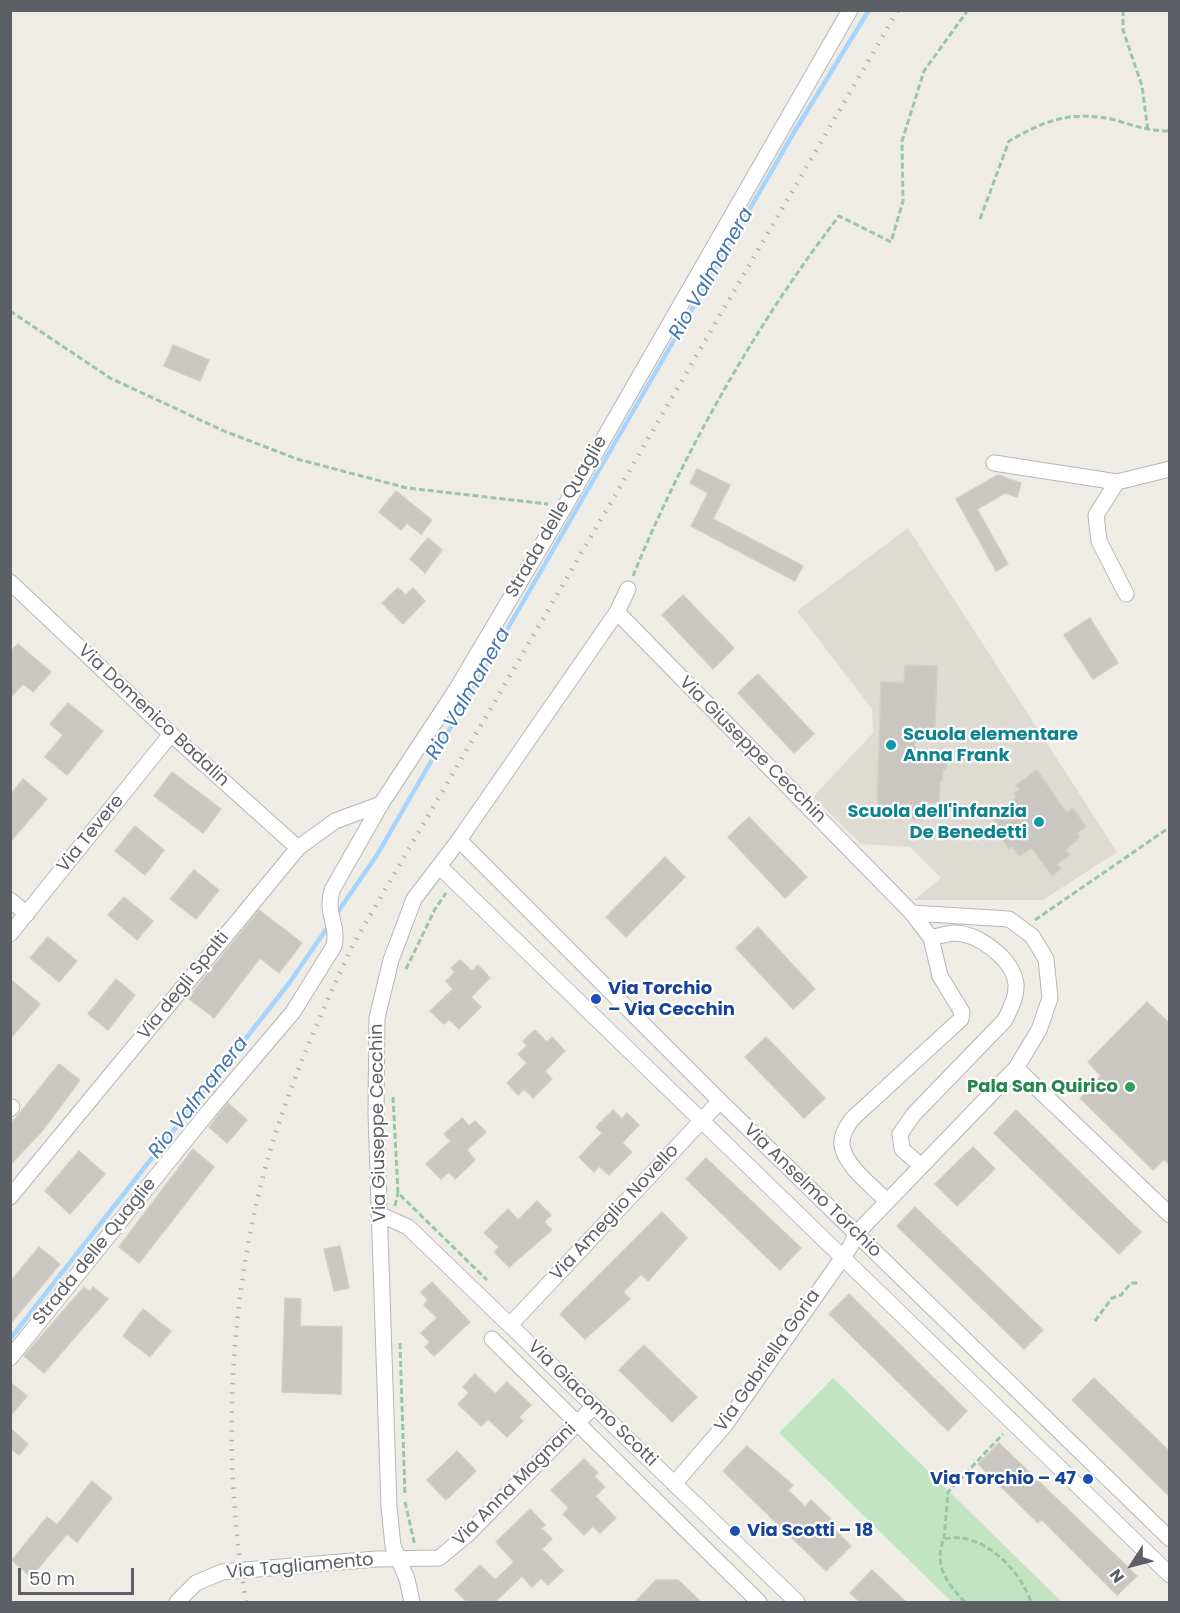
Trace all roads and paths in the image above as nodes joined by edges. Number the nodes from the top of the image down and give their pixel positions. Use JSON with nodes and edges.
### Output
{"nodes":[{"id":1,"x":850,"y":10,"type":"edge"},
{"id":2,"x":968,"y":10,"type":"edge"},
{"id":3,"x":1122,"y":10,"type":"edge"},
{"id":4,"x":1148,"y":131,"type":"junction"},
{"id":5,"x":1170,"y":131,"type":"edge"},
{"id":6,"x":980,"y":219,"type":"dead end"},
{"id":7,"x":10,"y":311,"type":"edge"},
{"id":8,"x":994,"y":463,"type":"dead end"},
{"id":9,"x":1170,"y":469,"type":"edge"},
{"id":10,"x":1117,"y":482,"type":"junction"},
{"id":11,"x":565,"y":506,"type":"junction"},
{"id":12,"x":10,"y":582,"type":"edge"},
{"id":13,"x":628,"y":589,"type":"joint"},
{"id":14,"x":1126,"y":594,"type":"dead end"},
{"id":15,"x":617,"y":612,"type":"junction"},
{"id":16,"x":171,"y":734,"type":"junction"},
{"id":17,"x":381,"y":804,"type":"junction"},
{"id":18,"x":1170,"y":827,"type":"edge"},
{"id":19,"x":459,"y":840,"type":"junction"},
{"id":20,"x":298,"y":848,"type":"junction"},
{"id":21,"x":439,"y":866,"type":"junction"},
{"id":22,"x":455,"y":881,"type":"junction"},
{"id":23,"x":10,"y":900,"type":"edge"},
{"id":24,"x":912,"y":913,"type":"junction"},
{"id":25,"x":27,"y":914,"type":"junction"},
{"id":26,"x":1023,"y":929,"type":"junction"},
{"id":27,"x":10,"y":934,"type":"edge"},
{"id":28,"x":931,"y":938,"type":"junction"},
{"id":29,"x":403,"y":979,"type":"dead end"},
{"id":30,"x":1016,"y":1068,"type":"junction"},
{"id":31,"x":393,"y":1088,"type":"dead end"},
{"id":32,"x":720,"y":1101,"type":"junction"},
{"id":33,"x":703,"y":1120,"type":"junction"},
{"id":34,"x":920,"y":1165,"type":"junction"},
{"id":35,"x":398,"y":1193,"type":"junction"},
{"id":36,"x":10,"y":1197,"type":"edge"},
{"id":37,"x":886,"y":1200,"type":"junction"},
{"id":38,"x":1170,"y":1215,"type":"edge"},
{"id":39,"x":386,"y":1217,"type":"junction"},
{"id":40,"x":856,"y":1234,"type":"junction"},
{"id":41,"x":843,"y":1256,"type":"junction"},
{"id":42,"x":488,"y":1281,"type":"dead end"},
{"id":43,"x":1139,"y":1283,"type":"dead end"},
{"id":44,"x":1095,"y":1321,"type":"dead end"},
{"id":45,"x":510,"y":1325,"type":"junction"},
{"id":46,"x":400,"y":1337,"type":"dead end"},
{"id":47,"x":492,"y":1339,"type":"dead end"},
{"id":48,"x":10,"y":1358,"type":"edge"},
{"id":49,"x":1017,"y":1392,"type":"junction"},
{"id":50,"x":594,"y":1406,"type":"junction"},
{"id":51,"x":999,"y":1410,"type":"junction"},
{"id":52,"x":577,"y":1423,"type":"junction"},
{"id":53,"x":1012,"y":1424,"type":"junction"},
{"id":54,"x":674,"y":1484,"type":"junction"},
{"id":55,"x":944,"y":1539,"type":"junction"},
{"id":56,"x":1170,"y":1539,"type":"edge"},
{"id":57,"x":418,"y":1559,"type":"junction"},
{"id":58,"x":396,"y":1560,"type":"junction"},
{"id":59,"x":1170,"y":1575,"type":"edge"},
{"id":60,"x":177,"y":1602,"type":"edge"},
{"id":61,"x":412,"y":1602,"type":"edge"},
{"id":62,"x":759,"y":1602,"type":"edge"},
{"id":63,"x":797,"y":1602,"type":"edge"},
{"id":64,"x":965,"y":1602,"type":"edge"},
{"id":65,"x":1031,"y":1602,"type":"edge"}],
"edges":[{"from":1,"to":11,"type":"street","name":"Strada delle Quaglie"},
{"from":2,"to":13,"type":"path"},
{"from":3,"to":4,"type":"path"},
{"from":4,"to":5,"type":"path"},
{"from":4,"to":6,"type":"path"},
{"from":7,"to":11,"type":"path"},
{"from":8,"to":10,"type":"street"},
{"from":9,"to":10,"type":"street"},
{"from":10,"to":14,"type":"street"},
{"from":11,"to":17,"type":"street","name":"Strada delle Quaglie"},
{"from":12,"to":16,"type":"street","name":"Via Domenico Badalin"},
{"from":13,"to":15,"type":"street","name":"Via Giuseppe Cecchin"},
{"from":15,"to":19,"type":"street","name":"Via Giuseppe Cecchin"},
{"from":15,"to":24,"type":"street","name":"Via Giuseppe Cecchin"},
{"from":16,"to":20,"type":"street","name":"Via Domenico Badalin"},
{"from":16,"to":25,"type":"street","name":"Via Tevere"},
{"from":17,"to":20,"type":"street","name":"Via degli Spalti"},
{"from":17,"to":48,"type":"street","name":"Strada delle Quaglie"},
{"from":18,"to":26,"type":"path"},
{"from":19,"to":21,"type":"street","name":"Via Giuseppe Cecchin"},
{"from":19,"to":32,"type":"street","name":"Via Anselmo Torchio"},
{"from":20,"to":36,"type":"street","name":"Via degli Spalti"},
{"from":21,"to":22,"type":"street"},
{"from":21,"to":39,"type":"street","name":"Via Giuseppe Cecchin"},
{"from":22,"to":29,"type":"path"},
{"from":22,"to":33,"type":"street"},
{"from":23,"to":25,"type":"street"},
{"from":24,"to":26,"type":"street"},
{"from":24,"to":28,"type":"street","name":"Via Giuseppe Cecchin"},
{"from":25,"to":27,"type":"street","name":"Via Tevere"},
{"from":26,"to":30,"type":"street","name":"Via Gabriella Goria"},
{"from":28,"to":34,"type":"street"},
{"from":28,"to":37,"type":"street"},
{"from":30,"to":34,"type":"street","name":"Via Gabriella Goria"},
{"from":30,"to":38,"type":"street"},
{"from":31,"to":35,"type":"path"},
{"from":32,"to":33,"type":"street","name":"Via Ameglio Novello"},
{"from":32,"to":40,"type":"street","name":"Via Anselmo Torchio"},
{"from":33,"to":41,"type":"street"},
{"from":33,"to":45,"type":"street","name":"Via Ameglio Novello"},
{"from":34,"to":37,"type":"street","name":"Via Gabriella Goria"},
{"from":35,"to":39,"type":"path"},
{"from":35,"to":42,"type":"path"},
{"from":37,"to":40,"type":"street","name":"Via Gabriella Goria"},
{"from":39,"to":45,"type":"street","name":"Via Giacomo Scotti"},
{"from":39,"to":58,"type":"street","name":"Via Giuseppe Cecchin"},
{"from":40,"to":41,"type":"street","name":"Via Gabriella Goria"},
{"from":40,"to":49,"type":"street","name":"Via Anselmo Torchio"},
{"from":41,"to":51,"type":"street"},
{"from":41,"to":54,"type":"street","name":"Via Gabriella Goria"},
{"from":43,"to":44,"type":"path"},
{"from":45,"to":50,"type":"street","name":"Via Giacomo Scotti"},
{"from":46,"to":57,"type":"path"},
{"from":47,"to":52,"type":"street"},
{"from":49,"to":51,"type":"street"},
{"from":49,"to":56,"type":"street","name":"Via Anselmo Torchio"},
{"from":50,"to":52,"type":"street","name":"Via Anna Magnani"},
{"from":50,"to":54,"type":"street","name":"Via Giacomo Scotti"},
{"from":51,"to":53,"type":"street"},
{"from":52,"to":57,"type":"street","name":"Via Anna Magnani"},
{"from":52,"to":62,"type":"street"},
{"from":53,"to":55,"type":"path"},
{"from":53,"to":59,"type":"street"},
{"from":54,"to":63,"type":"street","name":"Via Giacomo Scotti"},
{"from":55,"to":64,"type":"path"},
{"from":55,"to":65,"type":"path"},
{"from":57,"to":58,"type":"street","name":"Via Anna Magnani"},
{"from":58,"to":60,"type":"street","name":"Via Tagliamento"},
{"from":58,"to":61,"type":"street","name":"Via Giuseppe Cecchin"}]}
